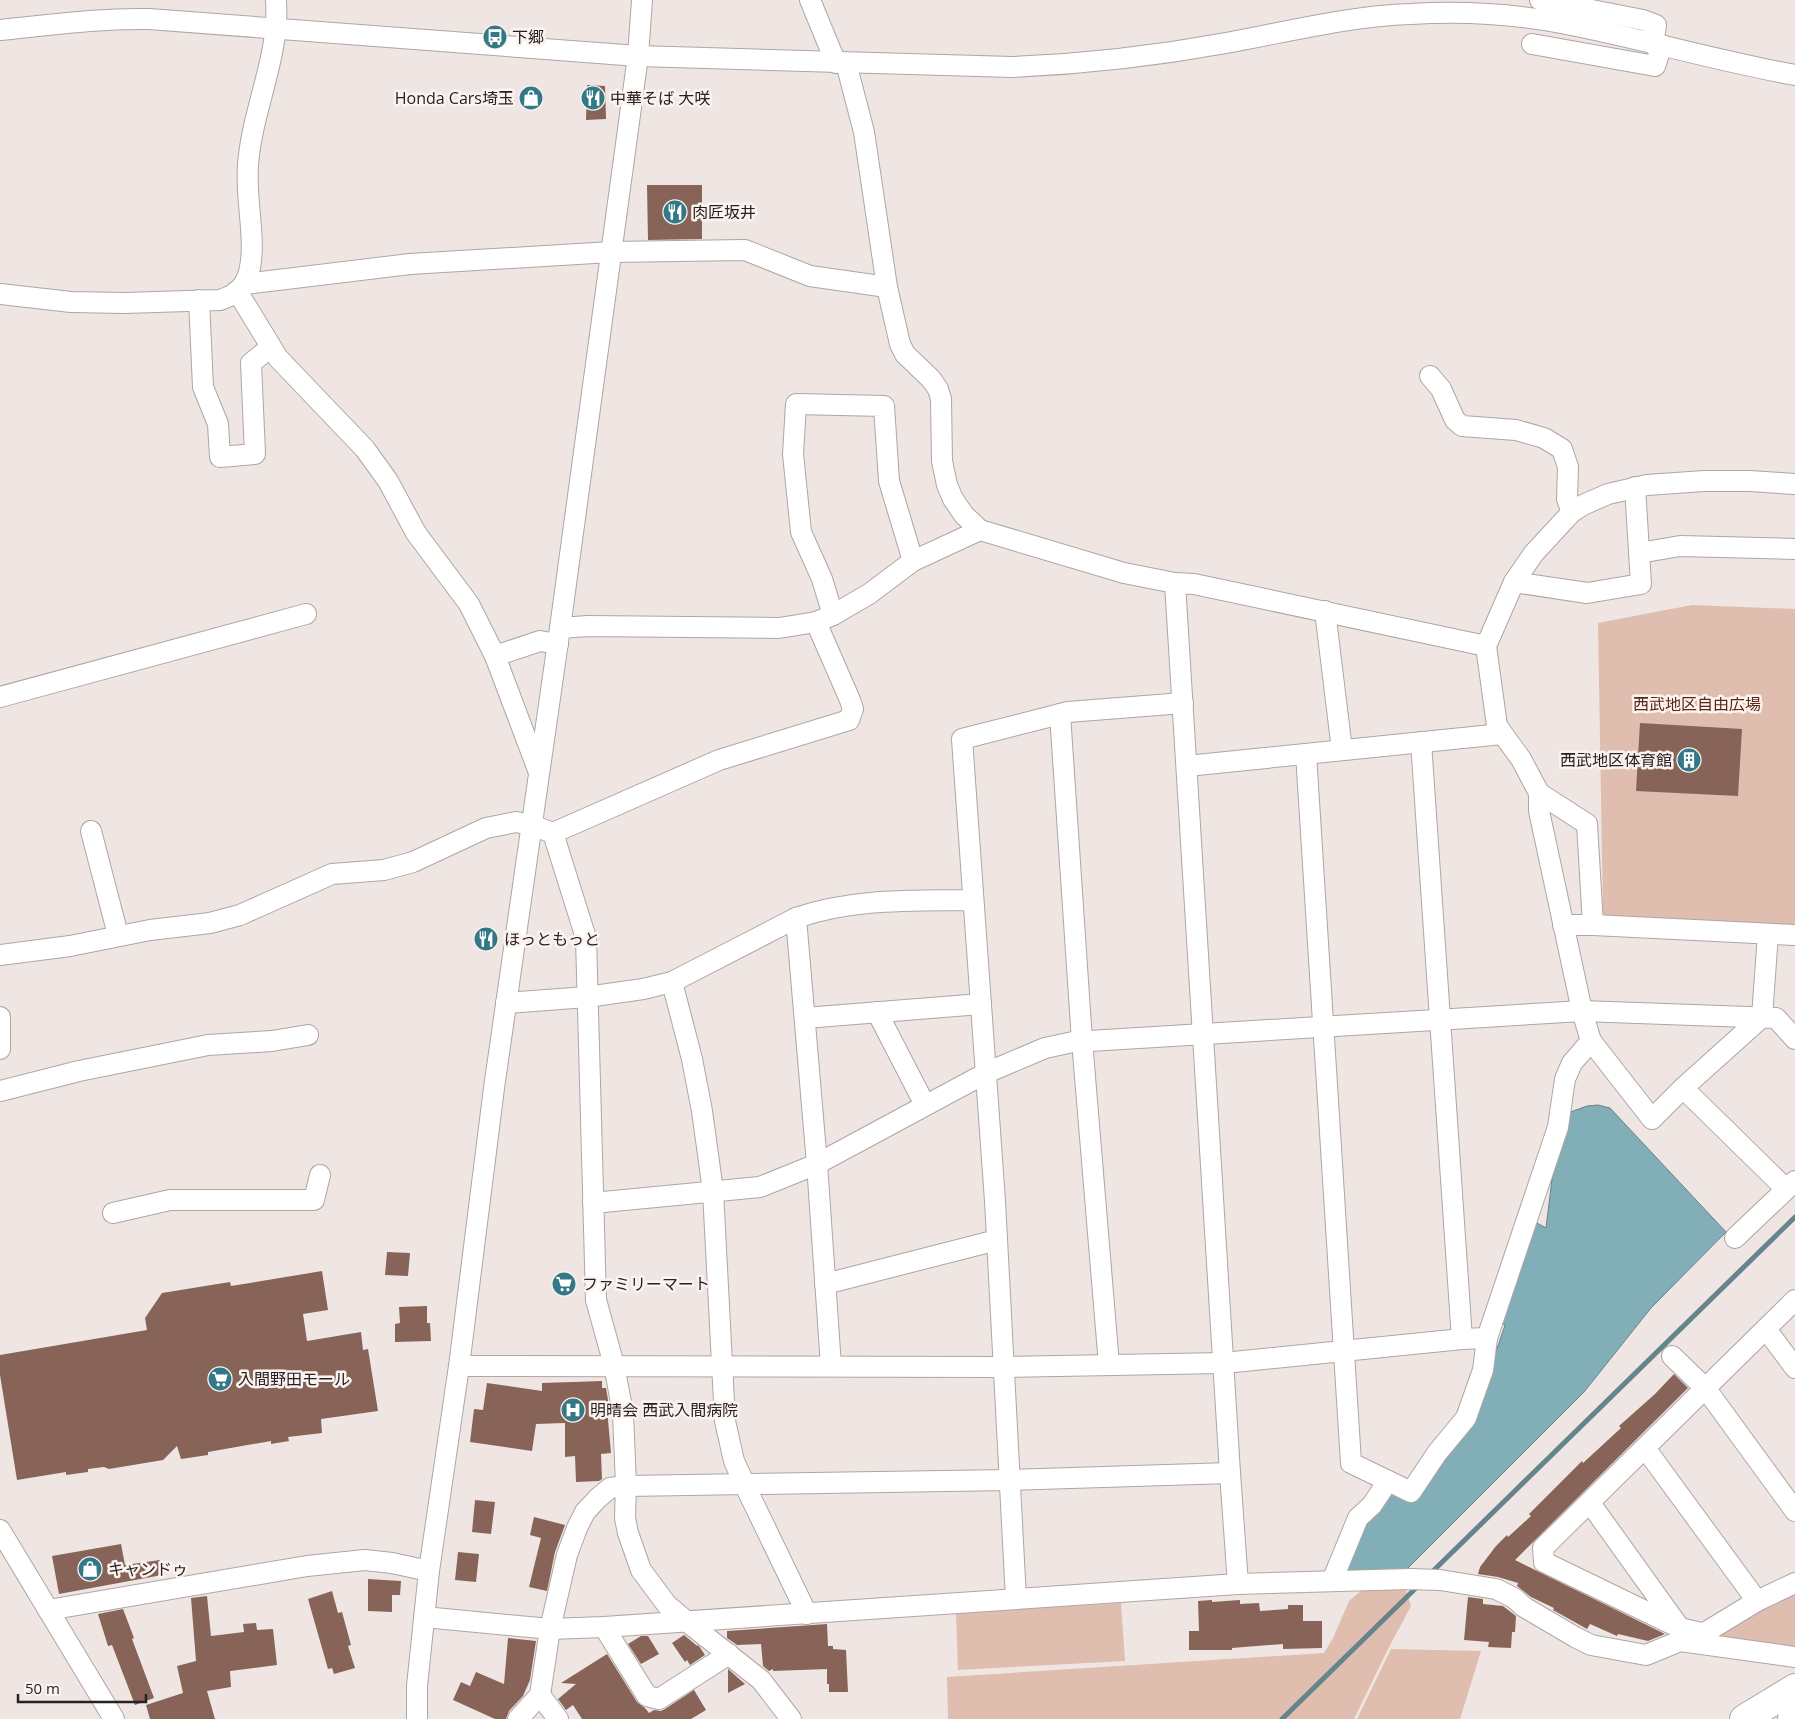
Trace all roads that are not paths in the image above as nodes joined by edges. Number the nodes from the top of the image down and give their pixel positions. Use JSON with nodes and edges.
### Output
{"nodes":[{"id":1,"x":276,"y":0,"type":"edge"},
{"id":2,"x":642,"y":0,"type":"edge"},
{"id":3,"x":810,"y":0,"type":"edge"},
{"id":4,"x":1540,"y":0,"type":"edge"},
{"id":5,"x":277,"y":28,"type":"junction"},
{"id":6,"x":0,"y":30,"type":"edge"},
{"id":7,"x":1532,"y":44,"type":"dead end"},
{"id":8,"x":1658,"y":44,"type":"junction"},
{"id":9,"x":638,"y":56,"type":"junction"},
{"id":10,"x":841,"y":63,"type":"junction"},
{"id":11,"x":1795,"y":75,"type":"edge"},
{"id":12,"x":611,"y":252,"type":"junction"},
{"id":13,"x":887,"y":287,"type":"junction"},
{"id":14,"x":241,"y":288,"type":"junction"},
{"id":15,"x":0,"y":294,"type":"edge"},
{"id":16,"x":199,"y":300,"type":"junction"},
{"id":17,"x":271,"y":347,"type":"junction"},
{"id":18,"x":1430,"y":376,"type":"dead end"},
{"id":19,"x":1795,"y":484,"type":"edge"},
{"id":20,"x":1635,"y":487,"type":"junction"},
{"id":21,"x":1572,"y":512,"type":"junction"},
{"id":22,"x":980,"y":530,"type":"junction"},
{"id":23,"x":1795,"y":549,"type":"edge"},
{"id":24,"x":1639,"y":553,"type":"junction"},
{"id":25,"x":912,"y":561,"type":"junction"},
{"id":26,"x":1514,"y":582,"type":"junction"},
{"id":27,"x":1175,"y":583,"type":"junction"},
{"id":28,"x":1325,"y":611,"type":"junction"},
{"id":29,"x":306,"y":614,"type":"dead end"},
{"id":30,"x":824,"y":619,"type":"junction"},
{"id":31,"x":559,"y":636,"type":"junction"},
{"id":32,"x":1486,"y":646,"type":"junction"},
{"id":33,"x":495,"y":656,"type":"junction"},
{"id":34,"x":0,"y":697,"type":"edge"},
{"id":35,"x":1183,"y":703,"type":"junction"},
{"id":36,"x":1060,"y":714,"type":"junction"},
{"id":37,"x":1502,"y":734,"type":"junction"},
{"id":38,"x":1421,"y":742,"type":"junction"},
{"id":39,"x":1342,"y":750,"type":"junction"},
{"id":40,"x":1306,"y":754,"type":"junction"},
{"id":41,"x":1187,"y":766,"type":"junction"},
{"id":42,"x":538,"y":772,"type":"junction"},
{"id":43,"x":1539,"y":793,"type":"junction"},
{"id":44,"x":531,"y":824,"type":"junction"},
{"id":45,"x":92,"y":831,"type":"dead end"},
{"id":46,"x":553,"y":833,"type":"junction"},
{"id":47,"x":973,"y":900,"type":"junction"},
{"id":48,"x":796,"y":918,"type":"junction"},
{"id":49,"x":1593,"y":925,"type":"junction"},
{"id":50,"x":1563,"y":926,"type":"junction"},
{"id":51,"x":1768,"y":934,"type":"junction"},
{"id":52,"x":118,"y":935,"type":"junction"},
{"id":53,"x":1795,"y":935,"type":"edge"},
{"id":54,"x":0,"y":955,"type":"edge"},
{"id":55,"x":672,"y":982,"type":"junction"},
{"id":56,"x":587,"y":997,"type":"junction"},
{"id":57,"x":506,"y":1002,"type":"junction"},
{"id":58,"x":981,"y":1004,"type":"junction"},
{"id":59,"x":1582,"y":1011,"type":"junction"},
{"id":60,"x":877,"y":1012,"type":"junction"},
{"id":61,"x":0,"y":1017,"type":"edge"},
{"id":62,"x":1762,"y":1017,"type":"junction"},
{"id":63,"x":804,"y":1018,"type":"junction"},
{"id":64,"x":1441,"y":1019,"type":"junction"},
{"id":65,"x":1324,"y":1027,"type":"junction"},
{"id":66,"x":308,"y":1035,"type":"dead end"},
{"id":67,"x":1203,"y":1035,"type":"junction"},
{"id":68,"x":1795,"y":1039,"type":"edge"},
{"id":69,"x":1592,"y":1041,"type":"junction"},
{"id":70,"x":1082,"y":1042,"type":"junction"},
{"id":71,"x":0,"y":1049,"type":"edge"},
{"id":72,"x":986,"y":1073,"type":"junction"},
{"id":73,"x":1684,"y":1088,"type":"junction"},
{"id":74,"x":0,"y":1091,"type":"edge"},
{"id":75,"x":925,"y":1106,"type":"junction"},
{"id":76,"x":817,"y":1164,"type":"junction"},
{"id":77,"x":320,"y":1176,"type":"dead end"},
{"id":78,"x":1790,"y":1185,"type":"edge"},
{"id":79,"x":713,"y":1191,"type":"junction"},
{"id":80,"x":593,"y":1203,"type":"junction"},
{"id":81,"x":113,"y":1213,"type":"dead end"},
{"id":82,"x":1735,"y":1238,"type":"dead end"},
{"id":83,"x":997,"y":1240,"type":"junction"},
{"id":84,"x":826,"y":1284,"type":"junction"},
{"id":85,"x":1795,"y":1300,"type":"edge"},
{"id":86,"x":1766,"y":1329,"type":"junction"},
{"id":87,"x":1487,"y":1338,"type":"junction"},
{"id":88,"x":1462,"y":1339,"type":"junction"},
{"id":89,"x":1344,"y":1351,"type":"junction"},
{"id":90,"x":1672,"y":1356,"type":"dead end"},
{"id":91,"x":1224,"y":1363,"type":"junction"},
{"id":92,"x":614,"y":1365,"type":"junction"},
{"id":93,"x":722,"y":1365,"type":"junction"},
{"id":94,"x":1109,"y":1365,"type":"junction"},
{"id":95,"x":459,"y":1366,"type":"junction"},
{"id":96,"x":831,"y":1366,"type":"junction"},
{"id":97,"x":1004,"y":1367,"type":"junction"},
{"id":98,"x":1795,"y":1368,"type":"edge"},
{"id":99,"x":1706,"y":1388,"type":"junction"},
{"id":100,"x":1645,"y":1448,"type":"junction"},
{"id":101,"x":1230,"y":1473,"type":"junction"},
{"id":102,"x":1010,"y":1480,"type":"junction"},
{"id":103,"x":1388,"y":1481,"type":"junction"},
{"id":104,"x":745,"y":1485,"type":"junction"},
{"id":105,"x":626,"y":1486,"type":"junction"},
{"id":106,"x":1590,"y":1503,"type":"junction"},
{"id":107,"x":1795,"y":1511,"type":"edge"},
{"id":108,"x":0,"y":1530,"type":"edge"},
{"id":109,"x":430,"y":1571,"type":"junction"},
{"id":110,"x":1332,"y":1581,"type":"junction"},
{"id":111,"x":1795,"y":1583,"type":"edge"},
{"id":112,"x":1238,"y":1584,"type":"junction"},
{"id":113,"x":1016,"y":1600,"type":"junction"},
{"id":114,"x":1757,"y":1601,"type":"junction"},
{"id":115,"x":48,"y":1610,"type":"junction"},
{"id":116,"x":807,"y":1614,"type":"junction"},
{"id":117,"x":424,"y":1617,"type":"junction"},
{"id":118,"x":686,"y":1622,"type":"junction"},
{"id":119,"x":604,"y":1627,"type":"junction"},
{"id":120,"x":1680,"y":1628,"type":"junction"},
{"id":121,"x":550,"y":1629,"type":"junction"},
{"id":122,"x":729,"y":1654,"type":"junction"},
{"id":123,"x":1795,"y":1657,"type":"edge"},
{"id":124,"x":1795,"y":1688,"type":"edge"},
{"id":125,"x":540,"y":1695,"type":"junction"},
{"id":126,"x":1795,"y":1717,"type":"edge"},
{"id":127,"x":114,"y":1719,"type":"edge"},
{"id":128,"x":416,"y":1719,"type":"edge"},
{"id":129,"x":518,"y":1719,"type":"edge"},
{"id":130,"x":558,"y":1719,"type":"edge"},
{"id":131,"x":791,"y":1719,"type":"edge"},
{"id":132,"x":1744,"y":1719,"type":"edge"},
{"id":133,"x":1792,"y":1719,"type":"edge"}],
"edges":[{"from":1,"to":5,"type":"street"},
{"from":2,"to":9,"type":"street"},
{"from":3,"to":10,"type":"street"},
{"from":4,"to":8,"type":"street"},
{"from":5,"to":6,"type":"street"},
{"from":5,"to":9,"type":"street"},
{"from":5,"to":14,"type":"street"},
{"from":7,"to":8,"type":"street"},
{"from":8,"to":10,"type":"street"},
{"from":8,"to":11,"type":"street"},
{"from":9,"to":10,"type":"street"},
{"from":9,"to":12,"type":"street"},
{"from":10,"to":13,"type":"street"},
{"from":12,"to":13,"type":"street"},
{"from":12,"to":14,"type":"street"},
{"from":12,"to":31,"type":"street"},
{"from":13,"to":22,"type":"street"},
{"from":14,"to":16,"type":"street"},
{"from":14,"to":17,"type":"street"},
{"from":15,"to":16,"type":"street"},
{"from":16,"to":17,"type":"street"},
{"from":17,"to":33,"type":"street"},
{"from":18,"to":21,"type":"street"},
{"from":19,"to":20,"type":"street"},
{"from":20,"to":21,"type":"street"},
{"from":20,"to":24,"type":"street"},
{"from":21,"to":26,"type":"street"},
{"from":22,"to":25,"type":"street"},
{"from":22,"to":27,"type":"street"},
{"from":23,"to":24,"type":"street"},
{"from":24,"to":26,"type":"street"},
{"from":25,"to":30,"type":"street"},
{"from":25,"to":30,"type":"street"},
{"from":26,"to":32,"type":"street"},
{"from":27,"to":28,"type":"street"},
{"from":27,"to":35,"type":"street"},
{"from":28,"to":32,"type":"street"},
{"from":28,"to":39,"type":"street"},
{"from":29,"to":34,"type":"street"},
{"from":30,"to":31,"type":"street"},
{"from":30,"to":46,"type":"street"},
{"from":31,"to":33,"type":"street"},
{"from":31,"to":42,"type":"street"},
{"from":32,"to":37,"type":"street"},
{"from":33,"to":42,"type":"street"},
{"from":35,"to":36,"type":"street"},
{"from":35,"to":41,"type":"street"},
{"from":36,"to":47,"type":"street"},
{"from":36,"to":70,"type":"street"},
{"from":37,"to":38,"type":"street"},
{"from":37,"to":43,"type":"street"},
{"from":38,"to":39,"type":"street"},
{"from":38,"to":64,"type":"street"},
{"from":39,"to":40,"type":"street"},
{"from":40,"to":41,"type":"street"},
{"from":40,"to":65,"type":"street"},
{"from":41,"to":67,"type":"street"},
{"from":42,"to":44,"type":"street"},
{"from":43,"to":49,"type":"street"},
{"from":43,"to":50,"type":"street"},
{"from":44,"to":46,"type":"street"},
{"from":44,"to":52,"type":"street"},
{"from":44,"to":57,"type":"street"},
{"from":45,"to":52,"type":"street"},
{"from":46,"to":56,"type":"street"},
{"from":47,"to":48,"type":"street"},
{"from":47,"to":58,"type":"street"},
{"from":48,"to":55,"type":"street"},
{"from":48,"to":63,"type":"street"},
{"from":49,"to":50,"type":"street"},
{"from":49,"to":51,"type":"street"},
{"from":50,"to":59,"type":"street"},
{"from":51,"to":53,"type":"street"},
{"from":51,"to":62,"type":"street"},
{"from":52,"to":54,"type":"street"},
{"from":55,"to":56,"type":"street"},
{"from":55,"to":79,"type":"street"},
{"from":56,"to":57,"type":"street"},
{"from":56,"to":80,"type":"street"},
{"from":57,"to":95,"type":"street"},
{"from":58,"to":60,"type":"street"},
{"from":58,"to":72,"type":"street"},
{"from":59,"to":62,"type":"street"},
{"from":59,"to":64,"type":"street"},
{"from":59,"to":69,"type":"street"},
{"from":60,"to":63,"type":"street"},
{"from":60,"to":75,"type":"street"},
{"from":61,"to":71,"type":"street"},
{"from":62,"to":68,"type":"street"},
{"from":62,"to":73,"type":"street"},
{"from":63,"to":76,"type":"street"},
{"from":64,"to":65,"type":"street"},
{"from":64,"to":88,"type":"street"},
{"from":65,"to":67,"type":"street"},
{"from":65,"to":89,"type":"street"},
{"from":66,"to":74,"type":"street"},
{"from":67,"to":70,"type":"street"},
{"from":67,"to":91,"type":"street"},
{"from":69,"to":73,"type":"street"},
{"from":69,"to":87,"type":"street"},
{"from":70,"to":72,"type":"street"},
{"from":70,"to":94,"type":"street"},
{"from":72,"to":75,"type":"street"},
{"from":72,"to":83,"type":"street"},
{"from":73,"to":78,"type":"street"},
{"from":75,"to":76,"type":"street"},
{"from":76,"to":79,"type":"street"},
{"from":76,"to":84,"type":"street"},
{"from":77,"to":81,"type":"street"},
{"from":78,"to":82,"type":"street"},
{"from":79,"to":80,"type":"street"},
{"from":79,"to":93,"type":"street"},
{"from":80,"to":92,"type":"street"},
{"from":83,"to":84,"type":"street"},
{"from":83,"to":97,"type":"street"},
{"from":84,"to":96,"type":"street"},
{"from":85,"to":86,"type":"street"},
{"from":86,"to":98,"type":"street"},
{"from":86,"to":99,"type":"street"},
{"from":87,"to":88,"type":"street"},
{"from":87,"to":103,"type":"street"},
{"from":88,"to":89,"type":"street"},
{"from":89,"to":91,"type":"street"},
{"from":89,"to":103,"type":"street"},
{"from":90,"to":99,"type":"street"},
{"from":91,"to":94,"type":"street"},
{"from":91,"to":101,"type":"street"},
{"from":92,"to":93,"type":"street"},
{"from":92,"to":95,"type":"street"},
{"from":92,"to":105,"type":"street"},
{"from":93,"to":96,"type":"street"},
{"from":93,"to":104,"type":"street"},
{"from":94,"to":97,"type":"street"},
{"from":95,"to":109,"type":"street"},
{"from":96,"to":97,"type":"street"},
{"from":97,"to":102,"type":"street"},
{"from":99,"to":100,"type":"street"},
{"from":99,"to":107,"type":"street"},
{"from":100,"to":106,"type":"street"},
{"from":100,"to":114,"type":"street"},
{"from":101,"to":102,"type":"street"},
{"from":101,"to":112,"type":"street"},
{"from":102,"to":104,"type":"street"},
{"from":102,"to":113,"type":"street"},
{"from":103,"to":110,"type":"street"},
{"from":104,"to":105,"type":"street"},
{"from":104,"to":116,"type":"street"},
{"from":105,"to":118,"type":"street"},
{"from":105,"to":121,"type":"street"},
{"from":106,"to":120,"type":"street"},
{"from":106,"to":120,"type":"street"},
{"from":108,"to":115,"type":"street"},
{"from":109,"to":115,"type":"street"},
{"from":109,"to":117,"type":"street"},
{"from":110,"to":112,"type":"street"},
{"from":110,"to":123,"type":"street"},
{"from":111,"to":114,"type":"street"},
{"from":112,"to":113,"type":"street"},
{"from":113,"to":116,"type":"street"},
{"from":114,"to":120,"type":"street"},
{"from":115,"to":127,"type":"street"},
{"from":116,"to":118,"type":"street"},
{"from":117,"to":121,"type":"street"},
{"from":117,"to":128,"type":"street"},
{"from":118,"to":119,"type":"street"},
{"from":118,"to":122,"type":"street"},
{"from":119,"to":121,"type":"street"},
{"from":119,"to":122,"type":"street"},
{"from":121,"to":125,"type":"street"},
{"from":122,"to":131,"type":"street"},
{"from":124,"to":132,"type":"highway"},
{"from":125,"to":129,"type":"street"},
{"from":125,"to":130,"type":"street"},
{"from":126,"to":133,"type":"highway"}]}
